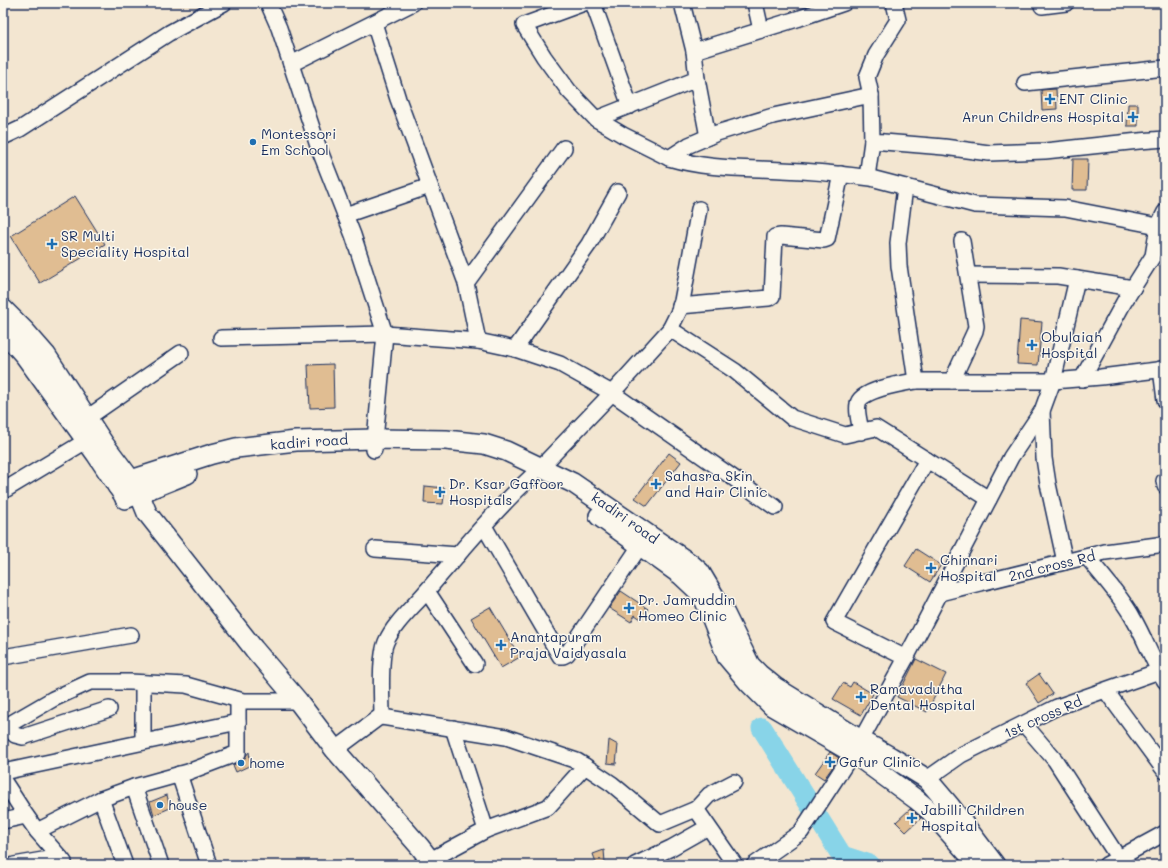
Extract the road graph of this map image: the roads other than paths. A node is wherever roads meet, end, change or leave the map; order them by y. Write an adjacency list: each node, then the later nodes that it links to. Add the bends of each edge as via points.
1 (224, 3): 22 (street, via 169,33 20,129)
2 (268, 3): 15 (street)
3 (413, 3): 12 (street)
4 (584, 3): 21 (street, via 524,25 569,91)
5 (593, 3): 20 (street)
6 (682, 3): 14 (street)
7 (754, 3): 13 (street)
8 (844, 3): 13 (street)
9 (894, 3): 19 (street, via 898,20 876,55 867,77)
10 (1066, 3): 11 (street)
11 (1042, 6)
12 (374, 23): 15 (street); 30 (street)
13 (761, 30): 14 (street)
14 (694, 51): 17 (street)
15 (291, 64): 35 (street, via 318,146)
16 (1165, 68): 18 (street)
17 (697, 79): 20 (street); 23 (street)
18 (1025, 84)
19 (871, 95): 23 (street, via 773,116); 25 (street)
20 (630, 106): 21 (street)
21 (596, 119): 27 (street)
22 (3, 136)
23 (708, 137): 27 (street)
24 (1165, 139): 25 (street, via 1045,152 989,153)
25 (872, 141): 29 (street)
26 (564, 148): 41 (street)
27 (669, 158): 28 (street, via 707,167)
28 (841, 174): 29 (street); 43 (street, via 827,239 776,237 772,296)
29 (869, 178): 31 (street)
30 (430, 186): 35 (street); 41 (street)
31 (905, 187): 36 (street, via 975,205 1065,208); 54 (street, via 898,243 899,266)
32 (618, 192): 50 (street, via 585,251)
33 (699, 209): 43 (street)
34 (1165, 212): 36 (street)
35 (345, 215): 46 (street)
36 (1158, 226): 38 (street)
37 (962, 241): 39 (street)
38 (1159, 250): 42 (street, via 1152,256)
39 (968, 275): 40 (street, via 1058,276); 55 (street, via 976,326)
40 (1077, 279): 42 (street); 56 (street)
41 (466, 283): 49 (street)
42 (1133, 288): 53 (street)
43 (680, 306): 45 (street)
44 (3, 309): 47 (main road)
45 (670, 329): 57 (street); 61 (street, via 735,372 792,418 845,435)
46 (385, 334): 48 (street); 49 (street); 63 (street)
47 (11, 337): 60 (main road, via 46,355); 62 (main road)
48 (221, 338)
49 (478, 341): 50 (street)
50 (515, 349): 57 (street, via 560,364)
51 (181, 354): 60 (street)
52 (1163, 369): 53 (street); 58 (street)
53 (1082, 378): 56 (street)
54 (916, 381): 55 (street); 61 (street, via 891,386 860,398)
55 (952, 381): 56 (street)
56 (1053, 381): 59 (street)
57 (612, 393): 65 (street); 69 (street)
58 (1165, 400)
59 (1042, 411): 68 (street, via 1011,457); 76 (street, via 1044,458)
60 (87, 418): 66 (main road)
61 (860, 432): 64 (street, via 876,428)
62 (86, 441): 66 (main road); 67 (street)
63 (374, 444): 65 (main road, kadiri road, via 446,440 484,444 506,451); 66 (main road, kadiri road, via 248,457)
64 (927, 460): 68 (street); 81 (street, via 834,622)
65 (537, 471): 70 (street); 72 (main road, kadiri road, via 552,485 573,497); 95 (main road, kadiri road, via 573,483 691,564 700,572 725,614 750,665)
66 (128, 489): 87 (main road)
67 (3, 491)
68 (988, 499): 78 (street)
69 (775, 507)
70 (484, 526): 72 (street, via 560,656 567,654); 74 (street)
71 (1165, 544): 75 (street, 2nd cross Rd)
72 (640, 546): 95 (main road, kadiri road, via 681,575 706,601 727,657 772,706)
73 (375, 549): 74 (street)
74 (458, 555): 77 (street)
75 (1087, 557): 76 (street, 2nd cross Rd); 83 (street, via 1133,618)
76 (1065, 562): 78 (street, 2nd cross Rd)
77 (427, 591): 82 (street); 89 (street, via 395,627 386,642 383,654)
78 (940, 593): 81 (street)
79 (131, 635): 80 (street)
80 (3, 658)
81 (906, 658): 95 (street)
82 (475, 664)
83 (1163, 673): 85 (street, 1st cross Rd)
84 (143, 683): 86 (street, via 186,685); 92 (street, via 90,682 53,699); 94 (street)
85 (1106, 690): 91 (street, 1st cross Rd, via 1057,707); 98 (street)
86 (238, 700): 87 (street); 90 (street)
87 (298, 701): 96 (main road)
88 (109, 709): 92 (street, via 23,737)
89 (382, 717): 93 (street); 96 (street)
90 (238, 722): 94 (street); 100 (street, via 238,753)
91 (1024, 724): 101 (street, 1st cross Rd, via 961,755); 115 (street, via 1054,760)
92 (5, 727)
93 (453, 728): 97 (street, via 506,737); 110 (street)
94 (143, 742): 99 (street)
95 (857, 746): 101 (main road, kadiri road, via 891,757); 122 (street, via 801,832); 123 (main road, via 930,811)
96 (335, 750): 114 (main road, via 420,847)
97 (585, 766): 106 (street, via 612,784 660,824); 110 (street, via 548,807)
98 (1165, 771)
99 (3, 772)
100 (179, 774): 104 (street); 119 (street)
101 (927, 779): 124 (main road, kadiri road)
102 (3, 780): 107 (street)
103 (734, 782): 106 (street, via 709,795)
104 (134, 787): 105 (street); 118 (street)
105 (101, 799): 111 (street); 117 (street)
106 (696, 809): 109 (street)
107 (26, 816): 108 (street); 111 (street)
108 (3, 821)
109 (708, 827): 120 (street); 121 (street)
110 (486, 830): 114 (street)
111 (38, 831): 113 (street)
112 (1165, 833): 115 (street)
113 (63, 861): 116 (street)
114 (428, 863)
115 (1116, 863)
116 (14, 865)
117 (125, 865)
118 (161, 865)
119 (209, 865)
120 (635, 865)
121 (735, 865)
122 (754, 865)
123 (978, 865)
124 (995, 865)

